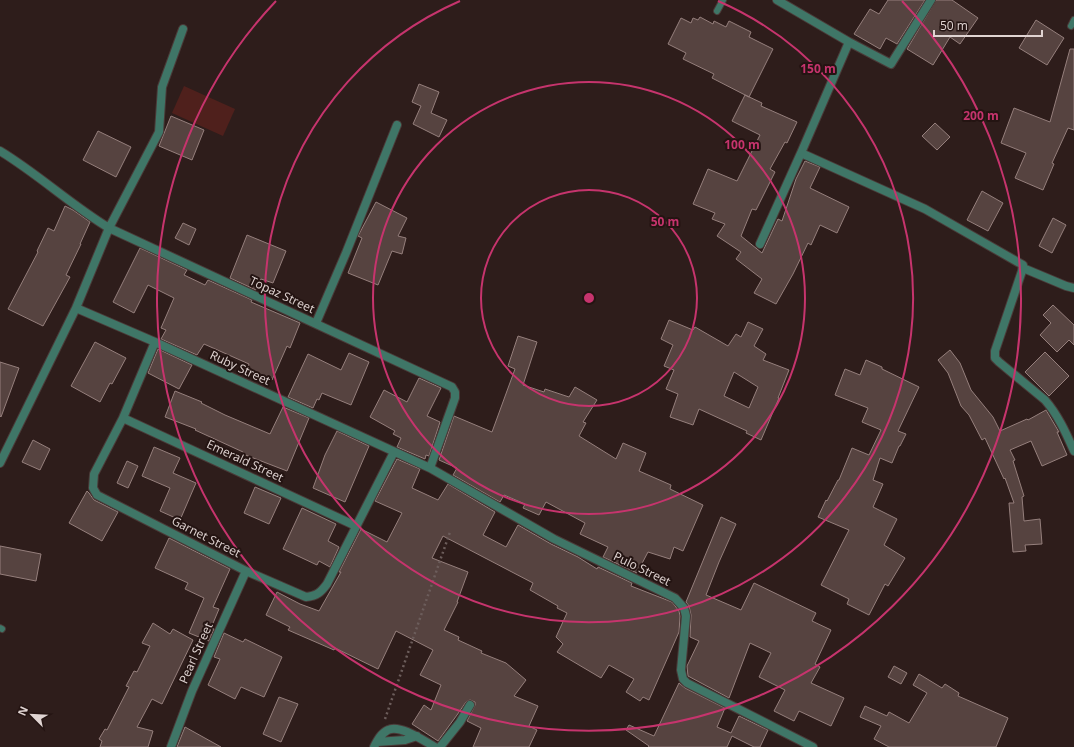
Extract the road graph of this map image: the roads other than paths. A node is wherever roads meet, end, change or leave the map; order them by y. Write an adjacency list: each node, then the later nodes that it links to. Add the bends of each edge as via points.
1 (724, 0): 4 (lane)
2 (777, 0): 8 (street)
3 (930, 0): 8 (street, via 891,64)
4 (717, 11)
5 (1074, 20): 6 (lane)
6 (1071, 26)
7 (182, 29): 12 (street, via 162,87 159,132)
8 (849, 42): 11 (street)
9 (397, 124): 17 (street)
10 (0, 151): 12 (street, Topaz Street)
11 (801, 153): 13 (street); 14 (street, via 925,209 1020,263)
12 (109, 228): 16 (street); 17 (street, Topaz Street)
13 (760, 244)
14 (1023, 268): 15 (street); 20 (street, via 995,358 1045,400 1057,414)
15 (1074, 288)
16 (76, 308): 18 (street, Ruby Street); 22 (street)
17 (316, 324): 23 (street, Topaz Street, via 452,387 455,398)
18 (155, 342): 19 (street); 21 (street, Ruby Street)
19 (123, 418): 24 (street, Emerald Street); 25 (street, Garnet Street, via 94,474 93,488 97,495)
20 (1074, 451)
21 (394, 452): 23 (street, Pulo Street); 24 (street)
22 (0, 463)
23 (430, 468): 32 (street, Pulo Street, via 554,539 675,598 684,608 686,616 681,670 683,679)
24 (356, 526): 25 (street, Garnet Street, via 323,589 314,596 306,597)
25 (246, 571): 29 (street, Pearl Street, via 192,691)
26 (470, 705): 31 (street)
27 (417, 736): 28 (street, via 405,740); 28 (street, via 392,728); 30 (street)
28 (377, 742)
29 (171, 747)
30 (435, 747)
31 (440, 747)
32 (813, 747)

